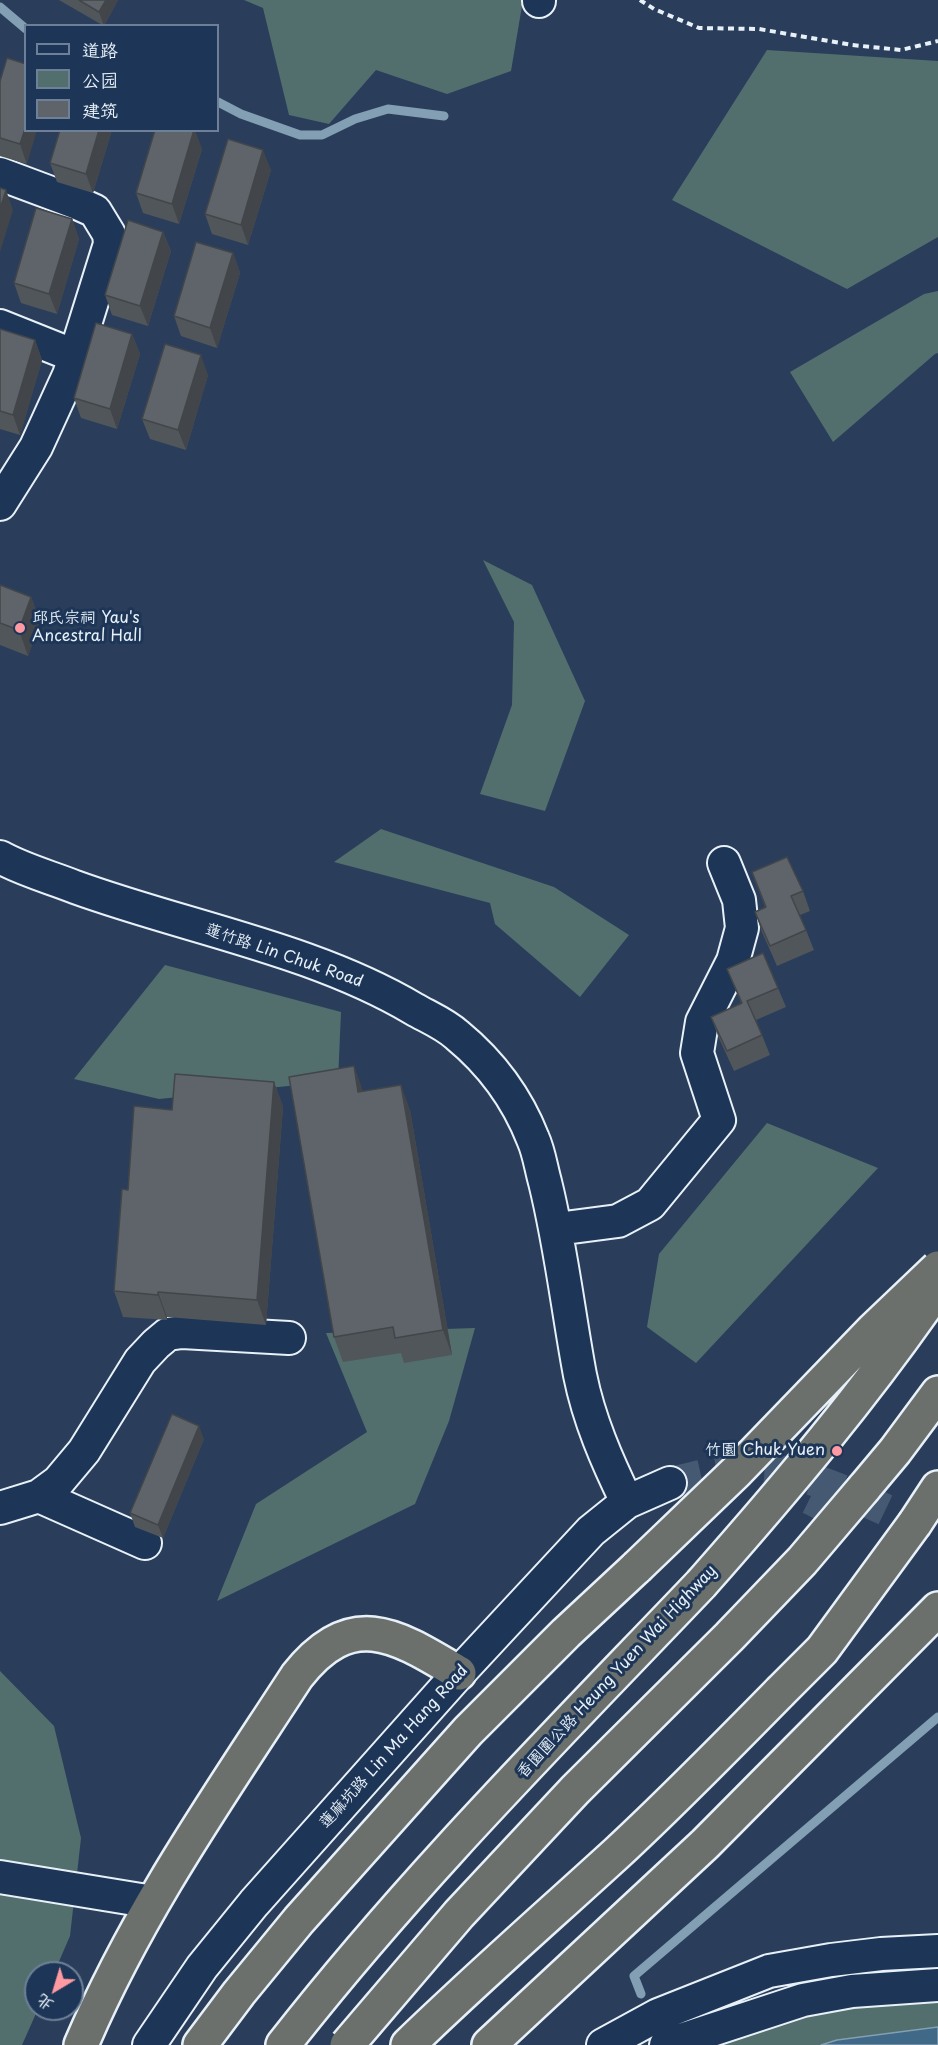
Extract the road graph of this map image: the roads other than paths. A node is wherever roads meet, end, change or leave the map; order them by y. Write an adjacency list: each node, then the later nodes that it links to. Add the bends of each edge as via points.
1 (0, 174): 3 (street, via 94,211 110,234)
2 (0, 326): 3 (street)
3 (75, 356): 4 (street, via 36,447)
4 (0, 504)
5 (724, 862): 7 (street, via 739,900 742,928 733,961 702,1022 697,1053 719,1120 650,1204 618,1221)
6 (2, 863): 7 (street, 蓮竹路 Lin Chuk Road, via 342,974 396,998 455,1033 493,1069 514,1099 534,1140)
7 (557, 1229): 15 (street, 蓮竹路 Lin Chuk Road, via 581,1377 593,1423)
8 (938, 1268): 26 (highway, bridge, via 736,1472 566,1632 460,1740 299,1920)
9 (938, 1287): 27 (highway, 香園圍公路 Heung Yuen Wai Highway, bridge, via 870,1382 768,1509 446,1853)
10 (288, 1338): 14 (street, via 168,1334 140,1361 84,1451 58,1482)
11 (938, 1393): 28 (highway, bridge, via 895,1451 802,1561 474,1897)
12 (670, 1483): 15 (street, 蓮麻坑路 Lin Ma Hang Road)
13 (938, 1488): 29 (highway, bridge, via 822,1650 618,1852)
14 (39, 1496): 16 (street); 17 (street)
15 (627, 1502): 19 (street, 蓮麻坑路 Lin Ma Hang Road, via 591,1531)
16 (0, 1508)
17 (145, 1543)
18 (938, 1609): 30 (highway, via 705,1844)
19 (459, 1673): 21 (highway, via 392,1636 346,1638 318,1653 297,1676); 25 (street, 蓮麻坑路 Lin Ma Hang Road, via 254,1903 202,1967)
20 (0, 1877): 21 (street)
21 (153, 1902): 24 (highway)
22 (938, 1951): 31 (street, via 881,1954 769,1971 658,2015)
23 (938, 1985): 32 (street, via 852,1991 803,2000)
24 (81, 2045)
25 (149, 2045)
26 (200, 2045)
27 (283, 2045)
28 (347, 2045)
29 (408, 2045)
30 (489, 2045)
31 (603, 2045)
32 (666, 2045)

